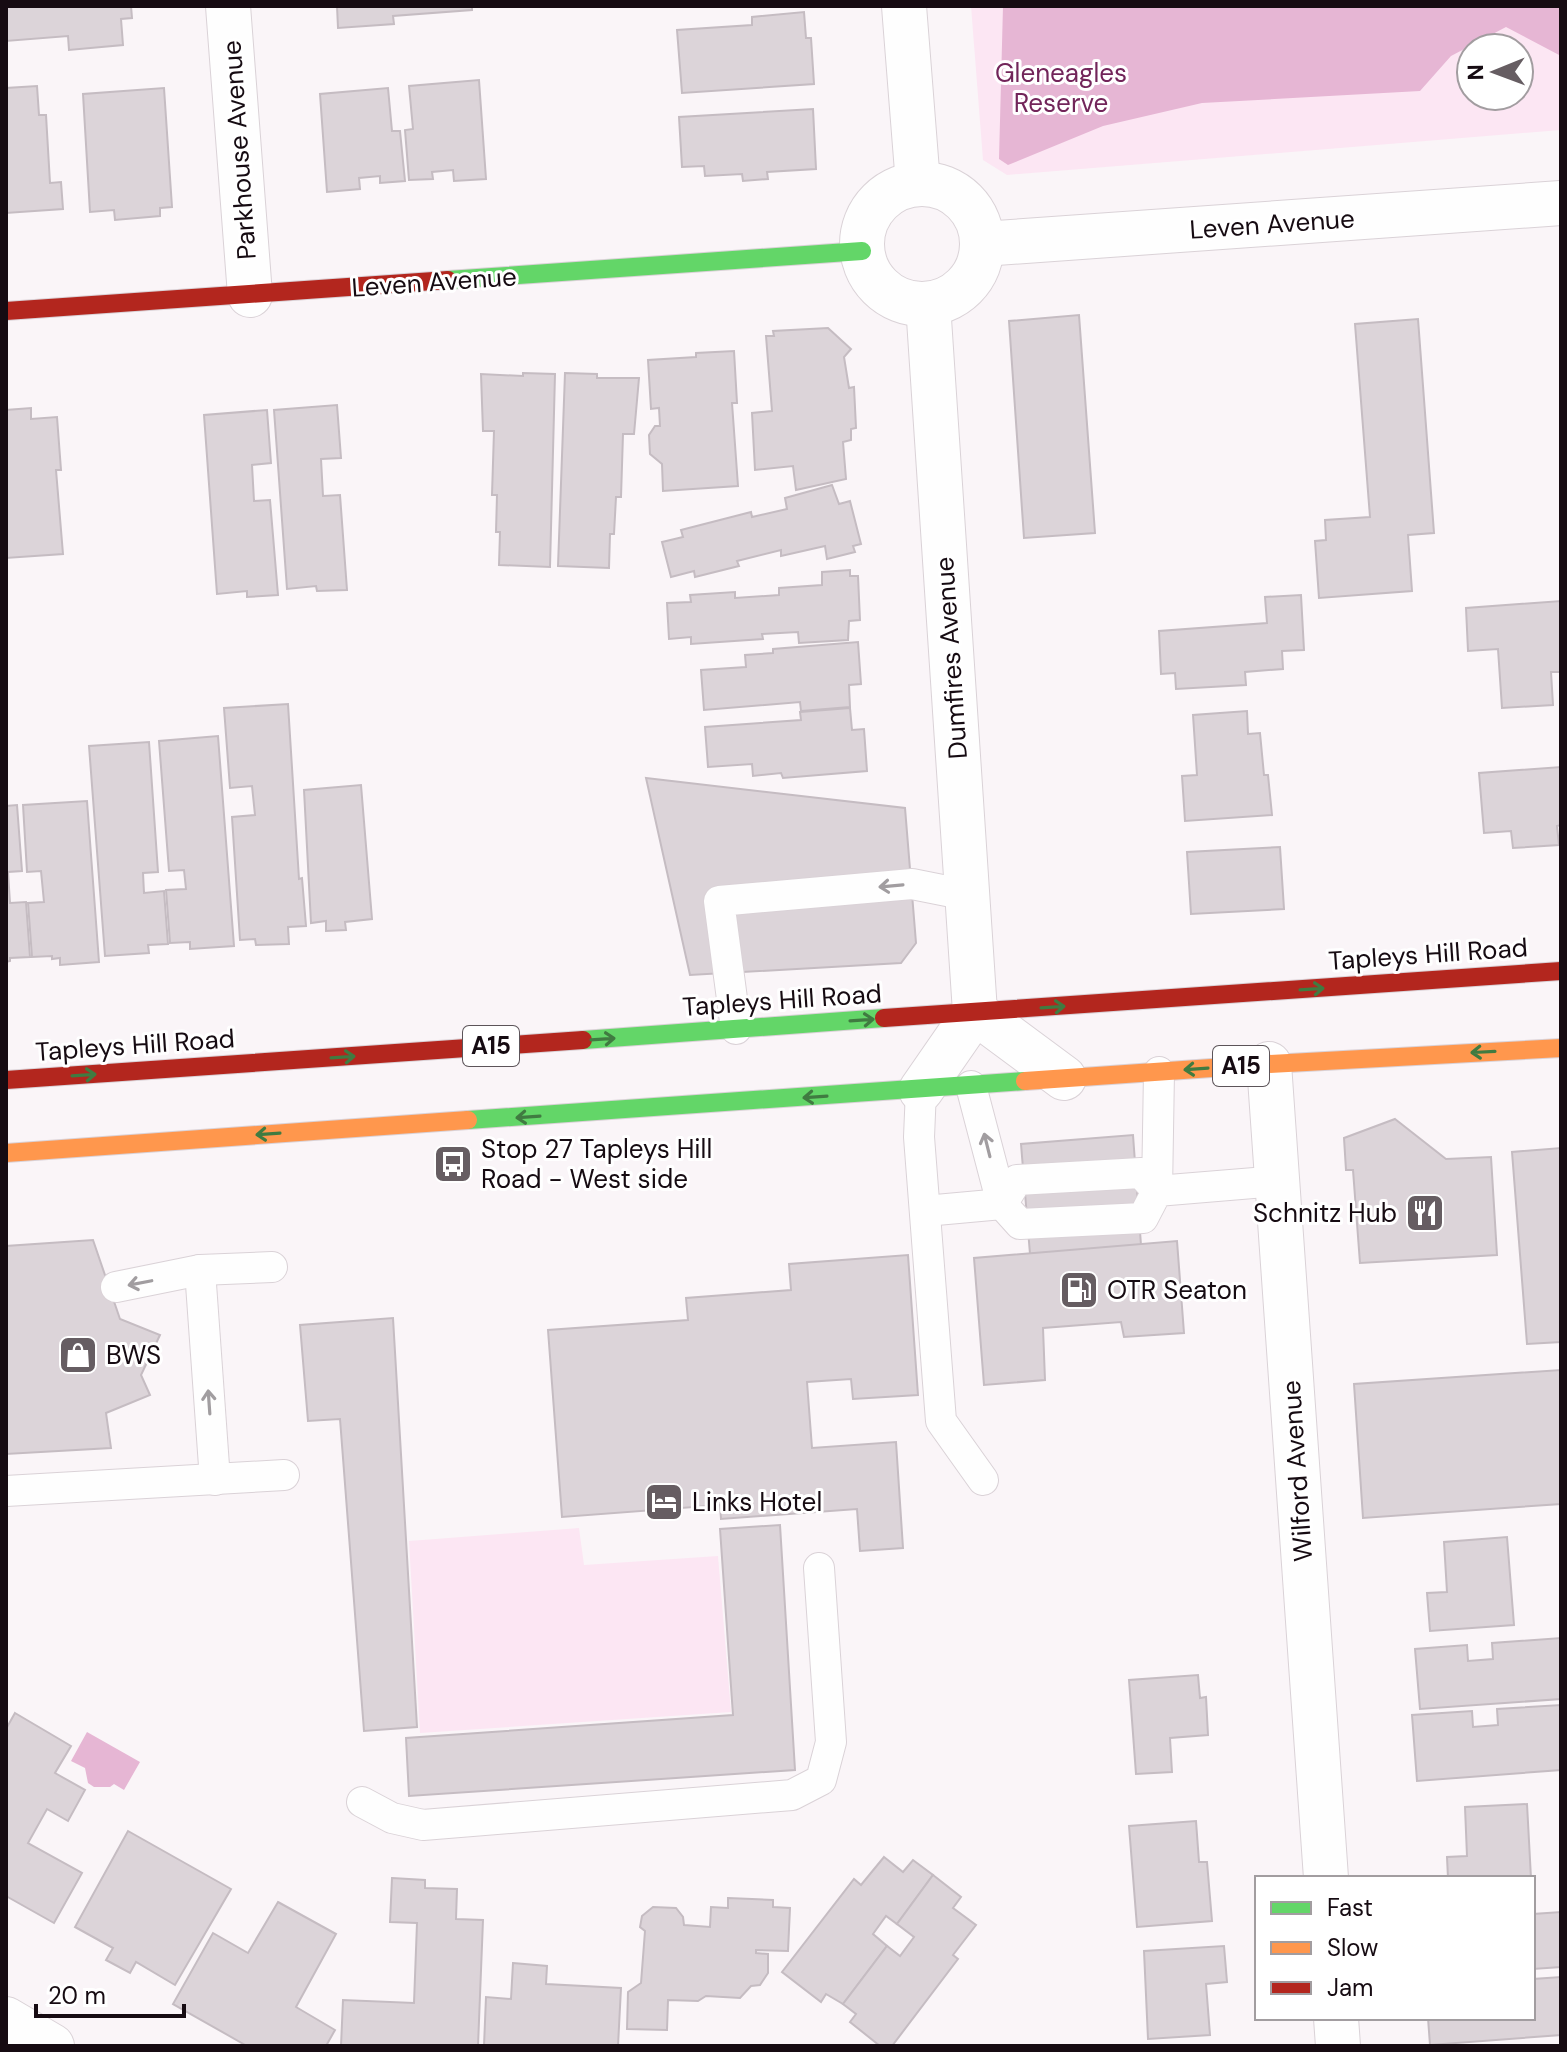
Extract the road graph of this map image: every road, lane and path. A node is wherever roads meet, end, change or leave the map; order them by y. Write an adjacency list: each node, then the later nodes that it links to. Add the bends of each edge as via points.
1 (228, 6): 7 (street, Parkhouse Avenue)
2 (904, 6): 3 (street)
3 (918, 184): 5 (street, via 938,185 963,200 979,224); 6 (street, via 899,188 870,213)
4 (1561, 203): 5 (street, Leven Avenue)
5 (982, 244): 8 (street, via 972,278 945,300)
6 (862, 251): 7 (main road, Leven Avenue); 8 (street, via 877,284 891,296)
7 (250, 295): 9 (main road, Leven Avenue)
8 (928, 304): 10 (street, Dumfires Avenue)
9 (6, 311)
10 (967, 895): 12 (street, Dumfires Avenue); 13 (lane, one-way to 13, via 912,884 719,901)
11 (1561, 971): 12 (main road, Tapleys Hill Road / A15, one-way to 11)
12 (975, 1012): 13 (main road, Tapleys Hill Road / A15, one-way to 12); 17 (street); 20 (street)
13 (736, 1029): 18 (main road, Tapleys Hill Road / A15, one-way to 13)
14 (1561, 1048): 15 (main road, A15, one-way to 15)
15 (1269, 1064): 16 (main road, A15, one-way to 16); 22 (street, Wilford Avenue)
16 (1159, 1072): 17 (main road, A15); 23 (lane)
17 (1064, 1078): 19 (main road, A15)
18 (6, 1080)
19 (971, 1086): 20 (main road, A15); 24 (lane, one-way to 19)
20 (921, 1090): 21 (main road, A15, one-way to 21); 25 (lane)
21 (6, 1153)
22 (1278, 1181): 23 (lane); 35 (street, Wilford Avenue)
23 (1157, 1191): 24 (lane, via 1141,1173 1017,1180); 24 (lane, via 1143,1218 1020,1224)
24 (1002, 1204): 25 (lane)
25 (925, 1211): 31 (lane, via 941,1421)
26 (272, 1267): 27 (lane)
27 (200, 1270): 28 (lane, one-way to 28); 30 (lane, one-way to 27)
28 (116, 1287)
29 (284, 1475): 30 (lane)
30 (215, 1480): 32 (lane)
31 (983, 1480)
32 (6, 1491)
33 (819, 1568): 34 (lane, via 831,1742 821,1780 792,1795 423,1825 392,1818)
34 (362, 1802)
35 (1326, 1876)
36 (1336, 2020): 37 (street)
37 (1338, 2046)

